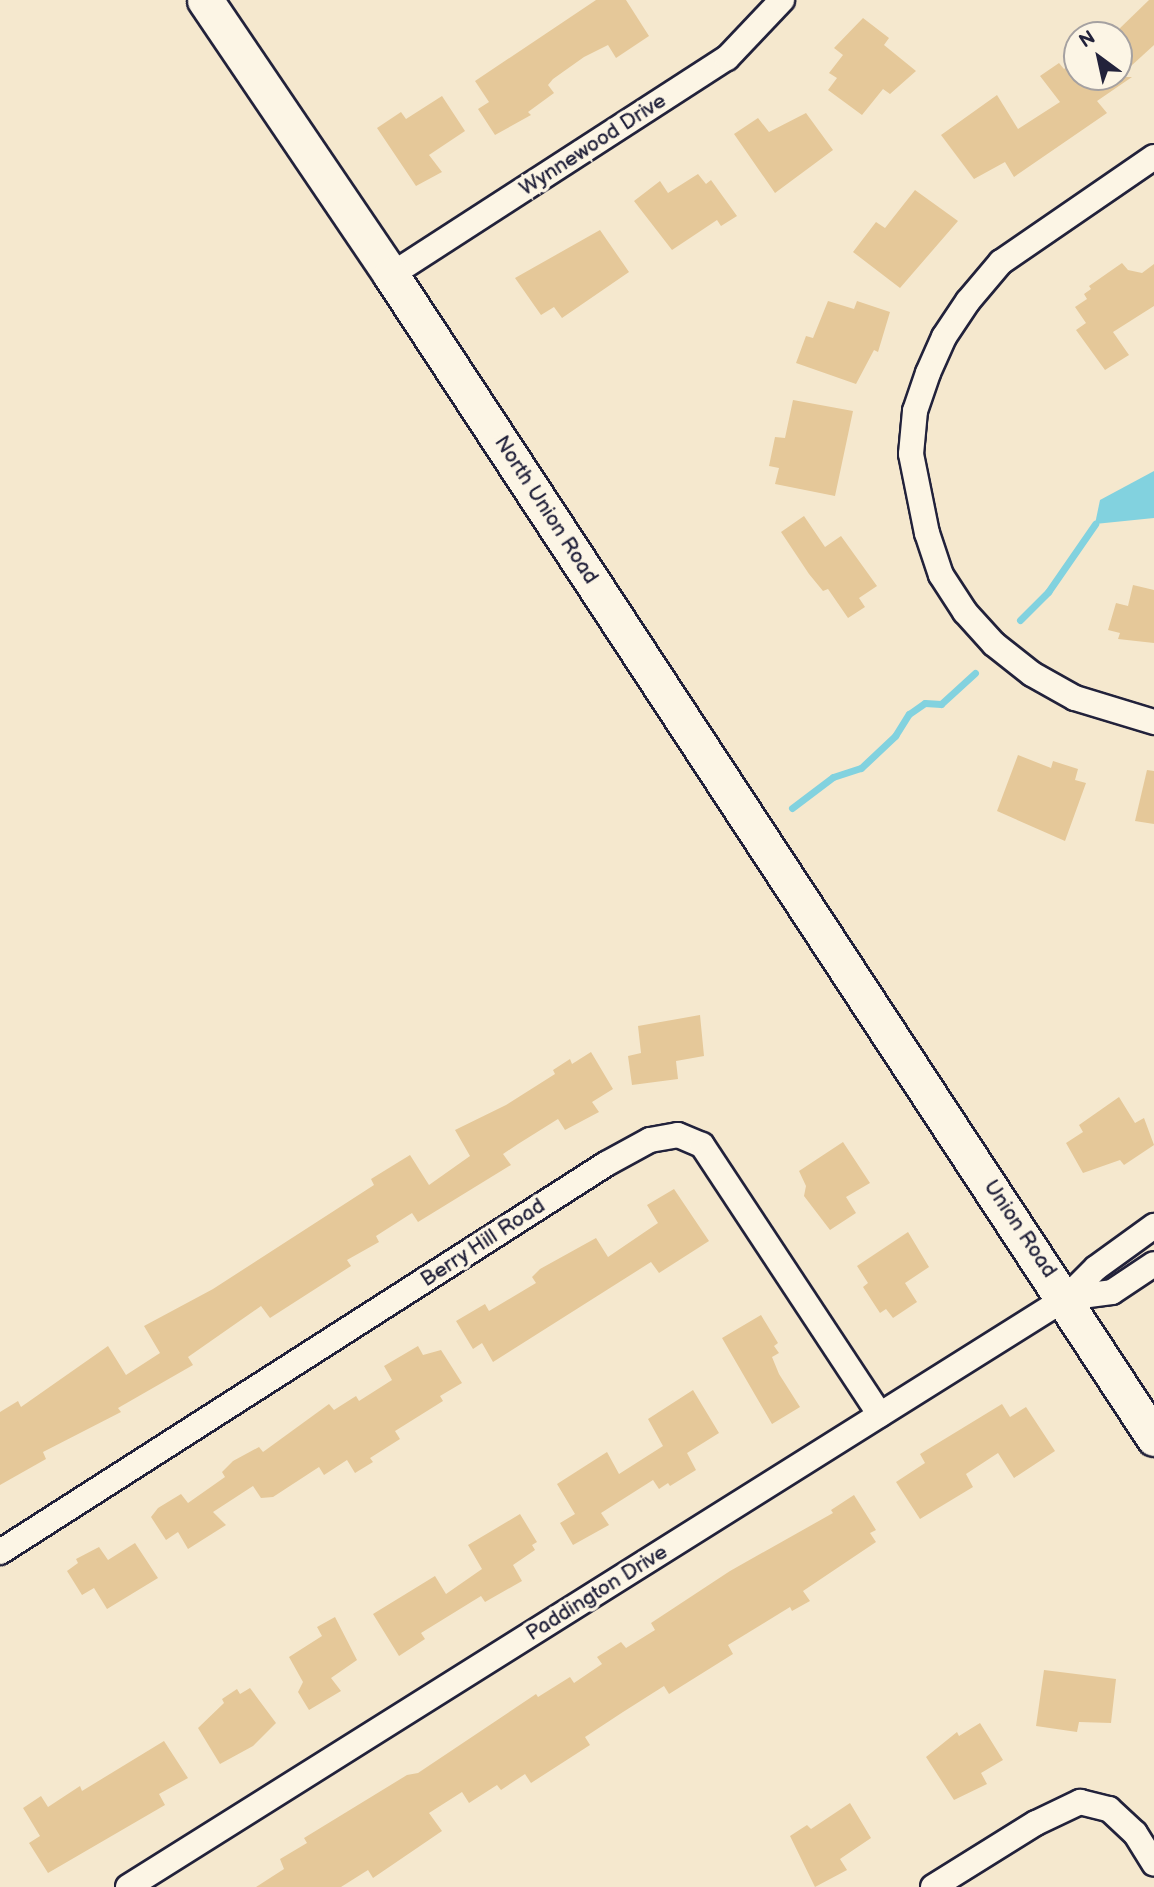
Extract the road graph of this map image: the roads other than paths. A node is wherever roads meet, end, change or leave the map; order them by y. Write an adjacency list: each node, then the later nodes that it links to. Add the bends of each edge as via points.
1 (205, 0): 4 (main road, North Union Road)
2 (782, 0): 4 (street, Wynnewood Drive, via 727,58)
3 (1154, 157): 5 (street, via 1001,262 968,301 928,373 915,411 911,454 941,575 965,612 994,644 1032,674 1075,698)
4 (391, 275): 6 (main road, North Union Road)
5 (1154, 722)
6 (883, 1023): 9 (main road, Union Road)
7 (1154, 1226): 9 (street, via 1096,1268)
8 (1154, 1264): 9 (street, via 1112,1292)
9 (1066, 1298): 10 (street, Paddington Drive); 11 (main road, Union Road)
10 (880, 1415): 12 (street, Berry Hill Road, via 702,1145 678,1135 650,1140 606,1164); 14 (street, Paddington Drive)
11 (1154, 1438)
12 (0, 1552)
13 (1154, 1863): 15 (street, via 1135,1833 1110,1809 1080,1802 1036,1823)
14 (128, 1887)
15 (933, 1887)

